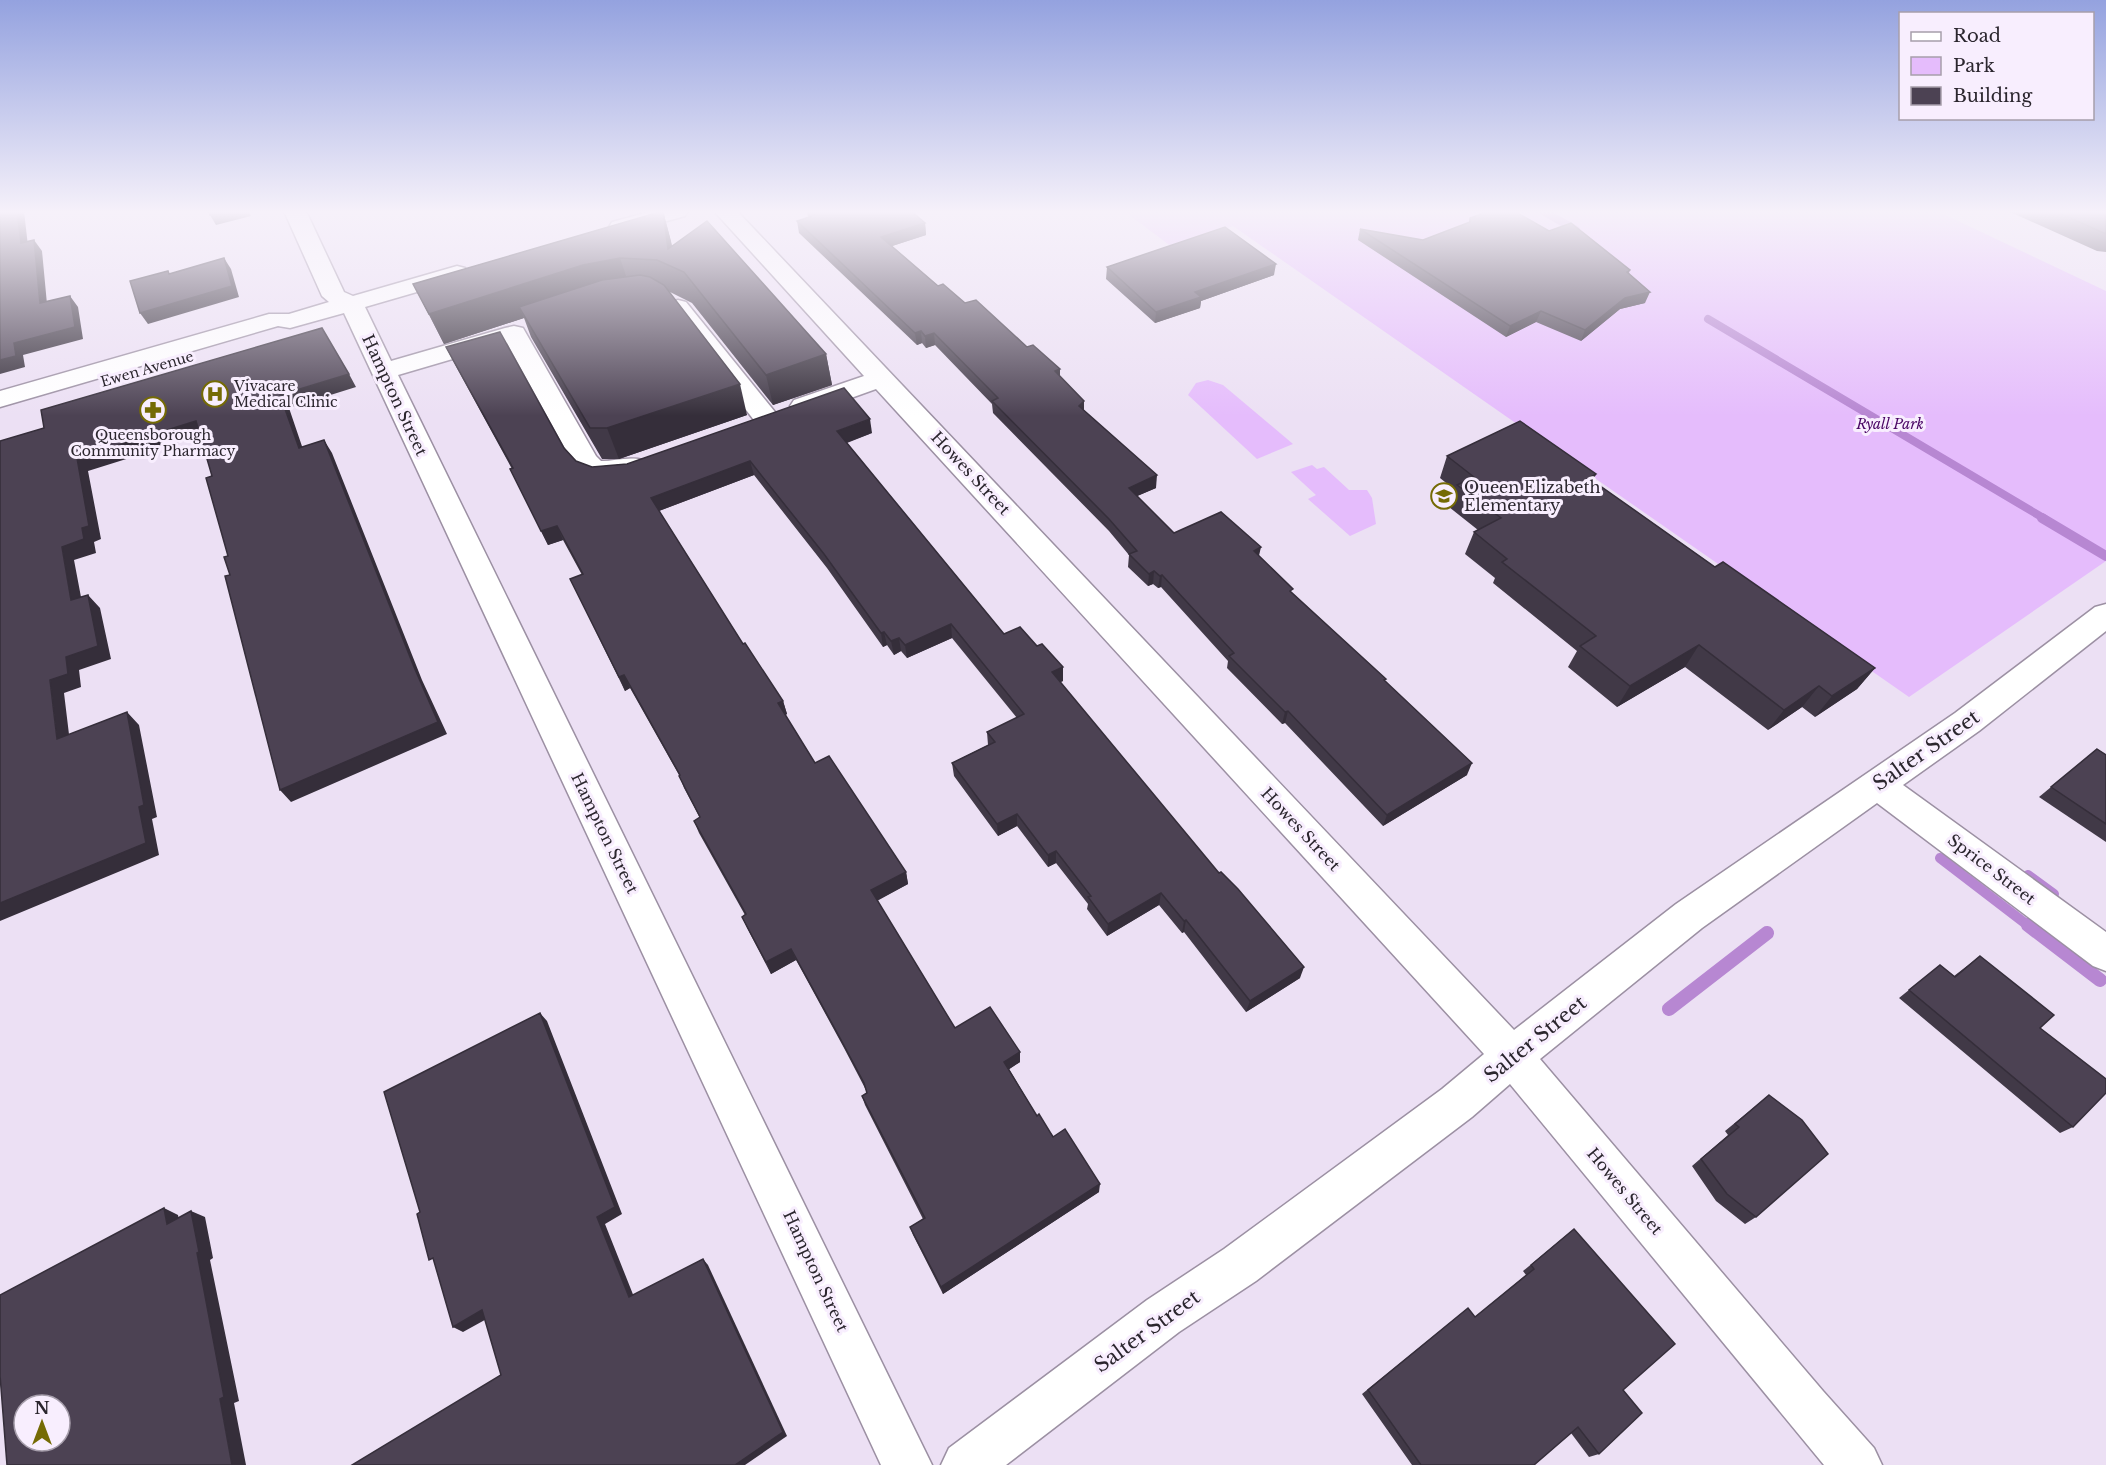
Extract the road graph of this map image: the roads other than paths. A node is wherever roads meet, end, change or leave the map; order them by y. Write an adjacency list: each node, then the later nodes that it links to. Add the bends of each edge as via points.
1 (326, 279): 5 (street, Hampton Street, via 334,296)
2 (435, 279): 5 (street, Ewen Avenue)
3 (790, 279): 8 (street, Howes Street)
4 (657, 298): 8 (street, via 682,309 755,422)
5 (351, 303): 6 (street, Ewen Avenue); 7 (street, Hampton Street)
6 (290, 321): 9 (street, Ewen Avenue, via 277,320); 10 (street, Ewen Avenue, via 283,330)
7 (382, 372): 11 (street, via 525,330 585,461 594,470 621,470); 16 (street, Hampton Street)
8 (883, 378): 15 (street, Howes Street)
9 (0, 399)
10 (0, 412)
11 (655, 458)
12 (2106, 615): 13 (street, Salter Street)
13 (1878, 785): 14 (street, Sprice Street); 15 (street, Salter Street, via 1689,916)
14 (2106, 954)
15 (1512, 1056): 17 (street, Salter Street, via 1457,1103); 18 (street, Howes Street)
16 (907, 1465)
17 (966, 1465)
18 (1857, 1465)

